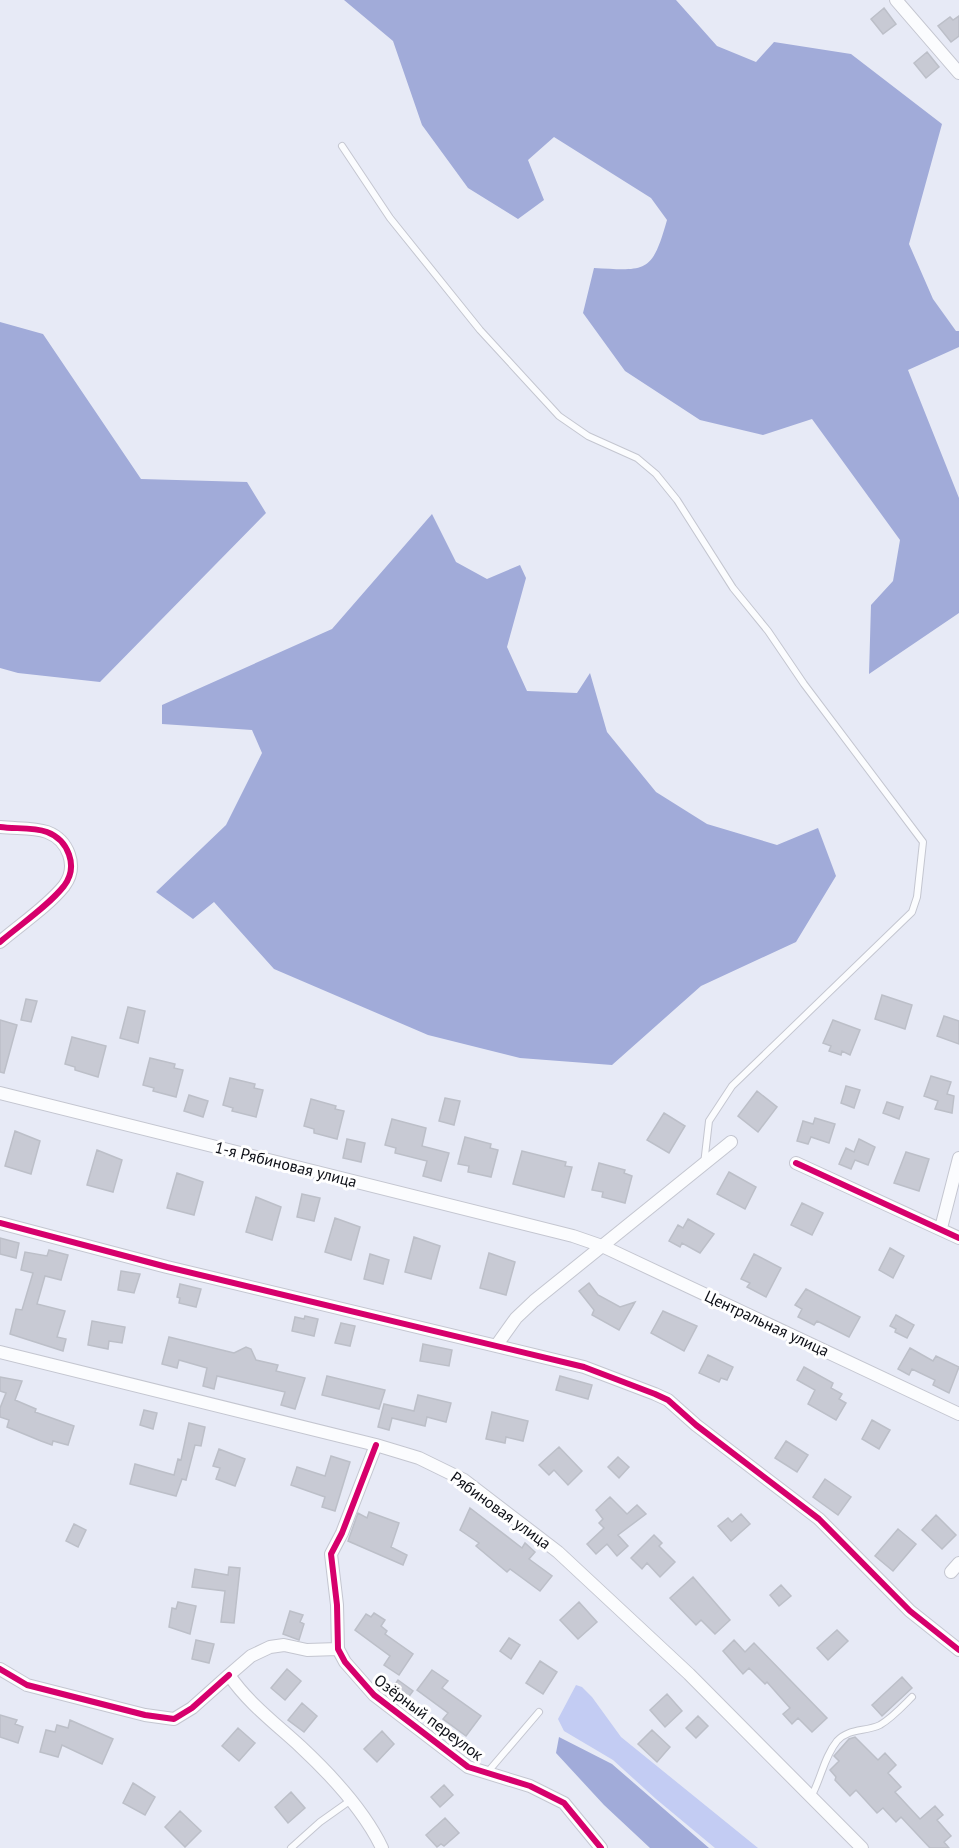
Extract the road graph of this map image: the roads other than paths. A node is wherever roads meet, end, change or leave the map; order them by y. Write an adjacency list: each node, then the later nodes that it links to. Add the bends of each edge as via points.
1 (896, 0): 2 (street)
2 (959, 73)
3 (342, 146): 9 (lane, via 390,218 480,330 559,416 588,436 637,458 656,474 733,588 923,842 912,912 732,1086 709,1121)
4 (0, 827): 5 (street, via 54,835 67,846 71,862 65,884)
5 (0, 942)
6 (0, 1093): 13 (street, 1-я Рябиновая улица)
7 (731, 1142): 9 (street)
8 (959, 1158): 12 (street)
9 (704, 1164): 15 (street)
10 (796, 1164): 12 (street)
11 (0, 1223): 16 (street)
12 (941, 1228): 14 (street)
13 (573, 1236): 15 (street, Центральная улица)
14 (959, 1238)
15 (602, 1246): 16 (street, via 516,1318); 18 (street, Центральная улица)
16 (496, 1346): 21 (street, via 592,1369 668,1400 819,1519 910,1611)
17 (0, 1352): 19 (street, Рябиновая улица)
18 (959, 1414)
19 (376, 1445): 20 (street, via 331,1554); 27 (street, Рябиновая улица, via 419,1458 464,1480 558,1552)
20 (338, 1649): 23 (street, via 270,1647 251,1656); 26 (street, Озёрный переулок, via 348,1668 374,1695 468,1767)
21 (959, 1650)
22 (0, 1669): 23 (street, via 27,1685 174,1719)
23 (229, 1675): 28 (street, via 246,1697)
24 (912, 1697): 27 (lane, via 882,1724 842,1737 827,1758)
25 (539, 1712): 26 (lane)
26 (485, 1774): 31 (street, Озёрный переулок, via 557,1798 571,1809)
27 (811, 1797): 32 (street, Рябиновая улица)
28 (351, 1800): 29 (lane); 30 (street)
29 (291, 1848)
30 (382, 1848)
31 (601, 1848)
32 (862, 1848)

